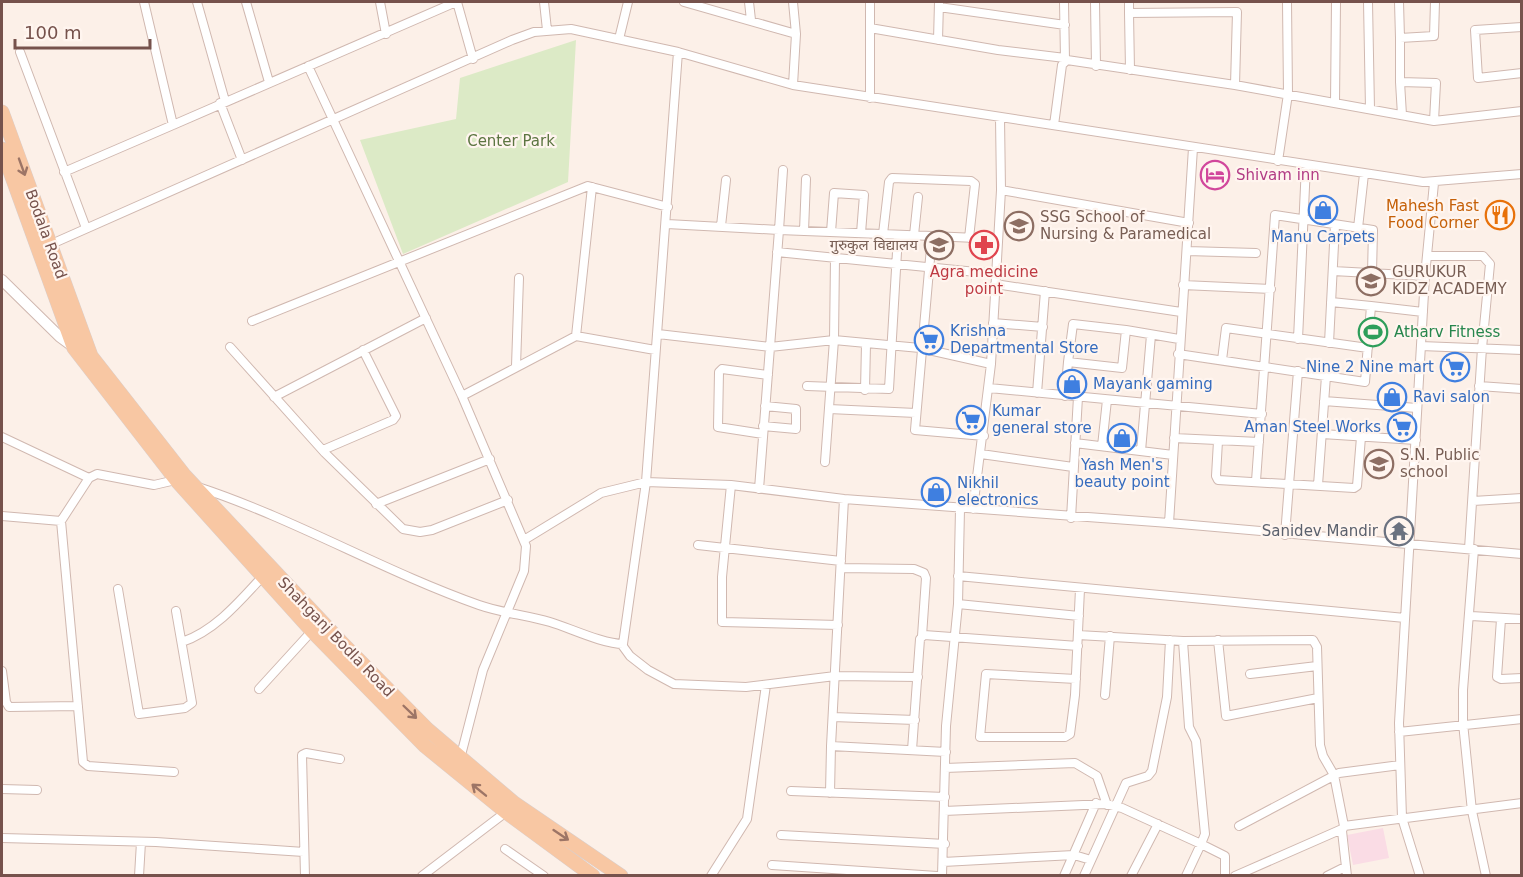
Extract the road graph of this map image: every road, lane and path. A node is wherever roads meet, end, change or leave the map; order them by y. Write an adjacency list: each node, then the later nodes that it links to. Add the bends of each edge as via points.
1 (144, 2): 61 (street)
2 (197, 2): 52 (street)
3 (246, 2): 46 (street)
4 (380, 2): 33 (street)
5 (456, 2): 33 (street); 40 (street)
6 (544, 2): 32 (street)
7 (628, 2): 36 (street)
8 (684, 2): 24 (street)
9 (718, 2): 24 (street)
10 (749, 2): 28 (street)
11 (793, 2): 34 (street)
12 (870, 2): 31 (street)
13 (970, 2): 25 (street)
14 (1064, 2): 29 (street)
15 (1095, 2): 43 (street)
16 (1129, 2): 27 (street)
17 (1238, 2): 26 (street)
18 (1287, 2): 50 (street)
19 (1336, 2): 53 (street)
20 (1368, 2): 54 (street)
21 (1398, 2): 35 (street)
22 (1435, 2): 35 (street, via 1434,36)
23 (939, 4): 25 (street); 37 (street)
24 (719, 12): 28 (street)
25 (970, 12): 29 (street)
26 (1238, 12): 27 (street); 49 (street)
27 (1129, 14): 44 (street)
28 (751, 20): 34 (street)
29 (1065, 25): 41 (street)
30 (1521, 27): 45 (street, via 1474,30 1478,78)
31 (870, 28): 37 (street); 51 (street)
32 (547, 30): 36 (street, via 571,29); 40 (street, via 512,40)
33 (386, 34): 42 (street)
34 (796, 34): 48 (street)
35 (1400, 38): 47 (street)
36 (620, 39): 39 (street)
37 (938, 40): 41 (street)
38 (20, 52): 69 (street)
39 (678, 52): 48 (street); 78 (street)
40 (473, 59): 59 (street)
41 (1065, 59): 43 (street); 62 (street)
42 (308, 66): 46 (street); 59 (street)
43 (1096, 66): 44 (street)
44 (1130, 70): 49 (street)
45 (1521, 73)
46 (269, 82): 52 (street)
47 (1400, 82): 57 (street); 60 (street, via 1436,83)
48 (793, 85): 51 (street)
49 (1235, 85): 50 (street)
50 (1288, 94): 53 (street); 66 (street)
51 (870, 98): 58 (street)
52 (222, 102): 61 (street); 65 (street)
53 (1335, 103): 54 (street)
54 (1370, 109): 57 (street)
55 (1521, 111): 60 (street)
56 (2, 112): 96 (main road, Bodala Road, one-way to 96)
57 (1402, 115): 60 (street)
58 (1000, 118): 62 (street); 76 (street)
59 (332, 120): 65 (street); 102 (street)
60 (1434, 121)
61 (173, 125): 69 (street)
62 (1054, 125): 63 (street)
63 (1193, 148): 66 (street); 80 (street)
64 (2, 149): 96 (main road, Bodala Road)
65 (242, 160): 84 (street)
66 (1278, 161): 67 (street)
67 (1306, 165): 70 (street); 79 (street)
68 (783, 170): 86 (street)
69 (64, 172): 84 (street)
70 (1364, 174): 74 (street); 85 (street)
71 (1521, 174): 74 (street)
72 (806, 179): 87 (street)
73 (726, 180): 83 (street)
74 (1434, 183): 100 (street)
75 (592, 187): 78 (street); 102 (street); 127 (street)
76 (1001, 190): 80 (street); 95 (street)
77 (918, 197): 92 (street)
78 (668, 207): 81 (street)
79 (1304, 220): 82 (street); 113 (street, via 1275,215); 129 (street)
80 (1189, 223): 97 (street)
81 (667, 224): 83 (street); 124 (street)
82 (1335, 225): 85 (street); 105 (street)
83 (721, 226): 86 (street)
84 (86, 228): 96 (street)
85 (1358, 228): 106 (street, via 1372,230)
86 (779, 230): 87 (street); 98 (street)
87 (804, 231): 88 (street)
88 (831, 232): 89 (street); 89 (street, via 834,193 864,195)
89 (861, 233): 90 (street)
90 (883, 234): 91 (street); 94 (street, via 892,178 971,181 975,184)
91 (898, 235): 92 (street); 103 (street)
92 (914, 235): 93 (street)
93 (932, 236): 94 (street); 104 (street)
94 (969, 238): 95 (street)
95 (998, 239): 107 (street)
96 (44, 247): 137 (main road, Bodala Road); 145 (main road, Bodala Road)
97 (1186, 251): 99 (street); 112 (street)
98 (777, 252): 101 (street); 136 (street)
99 (1256, 253)
100 (1427, 256): 108 (street); 140 (street, via 1483,256 1490,260)
101 (835, 258): 103 (street); 130 (street)
102 (400, 260): 119 (street); 120 (street)
103 (896, 265): 104 (street); 134 (street)
104 (928, 268): 107 (street); 138 (street)
105 (1333, 271): 106 (street); 115 (street)
106 (1372, 273): 108 (street)
107 (996, 274): 111 (street)
108 (1425, 276): 118 (street)
109 (519, 278): 149 (street)
110 (2, 280): 137 (street)
111 (995, 284): 114 (street); 121 (street)
112 (1183, 285): 113 (street); 117 (street)
113 (1271, 289): 125 (street)
114 (1045, 291): 117 (street); 122 (street)
115 (1331, 302): 116 (street); 131 (street)
116 (1371, 306): 118 (street); 139 (street)
117 (1181, 312): 128 (street)
118 (1423, 312): 135 (street)
119 (426, 318): 143 (street); 161 (street)
120 (252, 321)
121 (993, 323): 122 (street); 148 (street)
122 (1043, 327): 160 (street)
123 (1126, 330): 126 (street); 147 (street, via 1073,324); 147 (street, via 1122,368)
124 (658, 334): 136 (street); 141 (street)
125 (1268, 334): 129 (street); 146 (street, via 1226,328); 150 (street)
126 (1151, 335): 128 (street); 167 (street)
127 (576, 336): 141 (street); 149 (street)
128 (1179, 339): 144 (street)
129 (1298, 339): 131 (street)
130 (834, 340): 132 (street); 136 (street); 156 (street)
131 (1329, 343): 139 (street)
132 (866, 344): 134 (street); 159 (street)
133 (230, 346): 163 (street)
134 (892, 346): 138 (street); 159 (street, via 889,389)
135 (1421, 346): 140 (street); 170 (street)
136 (770, 347): 152 (street)
137 (74, 348): 145 (street); 193 (main road, Shahganj Bodla Road)
138 (920, 348): 148 (street); 172 (street)
139 (1368, 348): 153 (street, via 1365,382)
140 (1482, 348): 142 (street); 155 (street)
141 (656, 350): 194 (street)
142 (1521, 350)
143 (363, 351): 163 (street); 185 (street, via 396,416)
144 (1178, 354): 146 (street); 169 (street)
145 (91, 356): 193 (main road, Shahganj Bodla Road)
146 (1222, 360): 150 (street)
147 (1068, 362): 162 (street)
148 (991, 364): 157 (street)
149 (516, 366): 161 (street)
150 (1266, 367): 151 (street); 173 (street)
151 (1298, 372): 153 (street); 196 (street)
152 (768, 375): 168 (street); 174 (street, via 722,369 719,372 718,427)
153 (1326, 376): 166 (street)
154 (807, 386): 156 (street)
155 (1479, 386): 158 (street); 203 (street)
156 (831, 388): 159 (street); 171 (street)
157 (989, 388): 160 (street); 176 (street)
158 (1521, 389)
159 (866, 390)
160 (1037, 393): 162 (street)
161 (462, 396): 189 (street)
162 (1065, 396): 164 (street)
163 (274, 397): 185 (street)
164 (1078, 397): 165 (street); 183 (street)
165 (1107, 400): 167 (street); 184 (street)
166 (1324, 401): 170 (street); 175 (street)
167 (1145, 404): 169 (street); 186 (street)
168 (765, 406): 174 (street); 174 (street, via 796,409 796,429)
169 (1175, 407): 173 (street); 179 (street)
170 (1418, 408): 180 (street)
171 (829, 409): 172 (street); 190 (street)
172 (916, 413): 176 (street, via 915,430 919,432)
173 (1262, 414): 182 (street)
174 (763, 430): 199 (street)
175 (1322, 434): 177 (street); 198 (street)
176 (984, 436): 187 (street)
177 (1361, 436): 180 (street); 198 (street, via 1356,487)
178 (2, 437): 192 (street)
179 (1174, 438): 181 (street); 188 (street)
180 (1416, 440): 213 (street)
181 (1218, 441): 182 (street); 195 (street, via 1216,479)
182 (1259, 442): 195 (street)
183 (1075, 443): 184 (street); 191 (street)
184 (1102, 446): 186 (street)
185 (323, 450): 204 (street)
186 (1140, 451): 188 (street)
187 (981, 454): 191 (street); 206 (street)
188 (1173, 455): 210 (street)
189 (490, 459): 202 (street); 204 (street)
190 (825, 462)
191 (1073, 466): 208 (street)
192 (89, 478): 193 (street, via 101,474 154,485); 209 (street)
193 (186, 481): 219 (main road, Shahganj Bodla Road); 225 (street); 264 (main road, Shahganj Bodla Road, one-way to 264, via 348,650)
194 (646, 482): 197 (street); 212 (street, via 601,493); 241 (street)
195 (1256, 482): 196 (street)
196 (1290, 483): 198 (street); 211 (street)
197 (731, 485): 199 (street); 215 (street)
198 (1318, 485)
199 (759, 489): 201 (street)
200 (1521, 498): 203 (street)
201 (844, 499): 205 (street); 218 (street)
202 (508, 500): 204 (street, via 420,532 403,529); 212 (street)
203 (1473, 501): 216 (street)
204 (376, 504)
205 (960, 509): 206 (street); 220 (street)
206 (973, 509): 208 (street)
207 (2, 516): 209 (street)
208 (1071, 518): 210 (street)
209 (61, 521): 254 (street)
210 (1169, 523): 211 (street)
211 (1285, 535): 213 (street)
212 (524, 540): 225 (street, via 524,571)
213 (1409, 543): 216 (street); 228 (street)
214 (698, 545): 215 (street)
215 (725, 547): 218 (street); 231 (street, via 722,622)
216 (1472, 549): 217 (street); 227 (street)
217 (1521, 554)
218 (841, 564): 231 (street); 234 (street, via 924,573)
219 (263, 576): 232 (main road, Shahganj Bodla Road); 240 (street, via 200,635)
220 (958, 576): 222 (street); 223 (street)
221 (118, 589): 240 (street, via 139,714 190,706)
222 (1080, 589): 226 (street); 228 (street)
223 (958, 604): 226 (street); 236 (street)
224 (176, 611): 240 (street)
225 (507, 614): 241 (street, via 537,618); 264 (street, via 475,694)
226 (1079, 616): 233 (street)
227 (1471, 616): 229 (street); 258 (street, via 1462,690)
228 (1405, 618): 259 (street)
229 (1501, 619): 230 (street); 248 (street, via 1497,677)
230 (1521, 619)
231 (838, 625): 246 (street)
232 (312, 631): 251 (street); 279 (main road, Shahganj Bodla Road, one-way to 232, via 425,746)
233 (1078, 635): 235 (street); 242 (street)
234 (922, 636): 236 (street, via 928,633); 247 (street)
235 (1110, 636): 237 (street); 252 (street)
236 (953, 637): 242 (street); 262 (street)
237 (1170, 640): 239 (street); 276 (street, via 1167,700 1152,771 1126,783)
238 (1218, 640): 239 (street); 243 (street, via 1310,639 1317,647); 253 (street, via 1226,716)
239 (1184, 641): 288 (street, via 1189,727 1196,741 1205,834)
240 (182, 642)
241 (622, 645): 250 (street, via 648,670 674,684)
242 (1078, 646): 249 (street)
243 (1317, 666): 245 (street); 253 (street)
244 (2, 671): 254 (street, via 9,707)
245 (1250, 674)
246 (835, 676): 247 (street); 250 (street); 255 (street)
247 (918, 678): 257 (street)
248 (1521, 678)
249 (1076, 679): 249 (street, via 1068,736 980,737 986,674)
250 (766, 685): 303 (street, via 747,819)
251 (259, 689)
252 (1105, 695)
253 (1318, 698): 268 (street, via 1320,745)
254 (78, 706): 267 (street, via 84,764)
255 (833, 717): 257 (street); 260 (street)
256 (1521, 719): 258 (street)
257 (915, 720): 261 (street)
258 (1463, 723): 259 (street); 278 (street)
259 (1399, 732): 265 (street)
260 (831, 746): 261 (street); 272 (street)
261 (912, 750): 262 (street)
262 (946, 752): 266 (street)
263 (340, 759): 290 (street, via 302,755)
264 (460, 759): 302 (main road, Shahganj Bodla Road, one-way to 302, via 529,814)
265 (1400, 765): 268 (street); 280 (street)
266 (945, 768): 273 (street); 276 (street, via 1075,763 1097,777)
267 (174, 772)
268 (1335, 775): 282 (street); 283 (street)
269 (2, 789): 270 (street)
270 (37, 790)
271 (791, 791): 272 (street)
272 (830, 792): 273 (street)
273 (945, 797): 277 (street)
274 (1521, 803): 278 (street)
275 (1096, 804): 276 (street); 277 (street); 291 (street)
276 (1112, 806): 281 (street); 292 (street)
277 (945, 811): 287 (street)
278 (1472, 811): 280 (street); 313 (street)
279 (506, 812): 299 (street); 301 (main road, Shahganj Bodla Road)
280 (1402, 818): 283 (street); 312 (street)
281 (1158, 824): 288 (street); 307 (street)
282 (1239, 826)
283 (1343, 827): 295 (street); 296 (street)
284 (781, 835): 287 (street)
285 (2, 837): 286 (street)
286 (141, 842): 290 (street); 297 (street)
287 (945, 844): 293 (street)
288 (1201, 844): 308 (street); 309 (street, via 1225,856)
289 (505, 849): 300 (street)
290 (304, 852): 298 (street)
291 (1074, 855): 292 (street); 293 (street); 305 (street)
292 (1091, 860): 306 (street)
293 (943, 862): 304 (street)
294 (772, 865): 304 (street)
295 (1256, 871): 310 (street)
296 (1346, 871): 311 (street)
297 (140, 876)
298 (305, 876)
299 (422, 876)
300 (544, 876)
301 (593, 876)
302 (621, 876)
303 (711, 876)
304 (940, 876)
305 (1064, 876)
306 (1084, 876)
307 (1131, 876)
308 (1186, 876)
309 (1225, 876)
310 (1235, 876)
311 (1327, 876)
312 (1420, 876)
313 (1486, 876)

